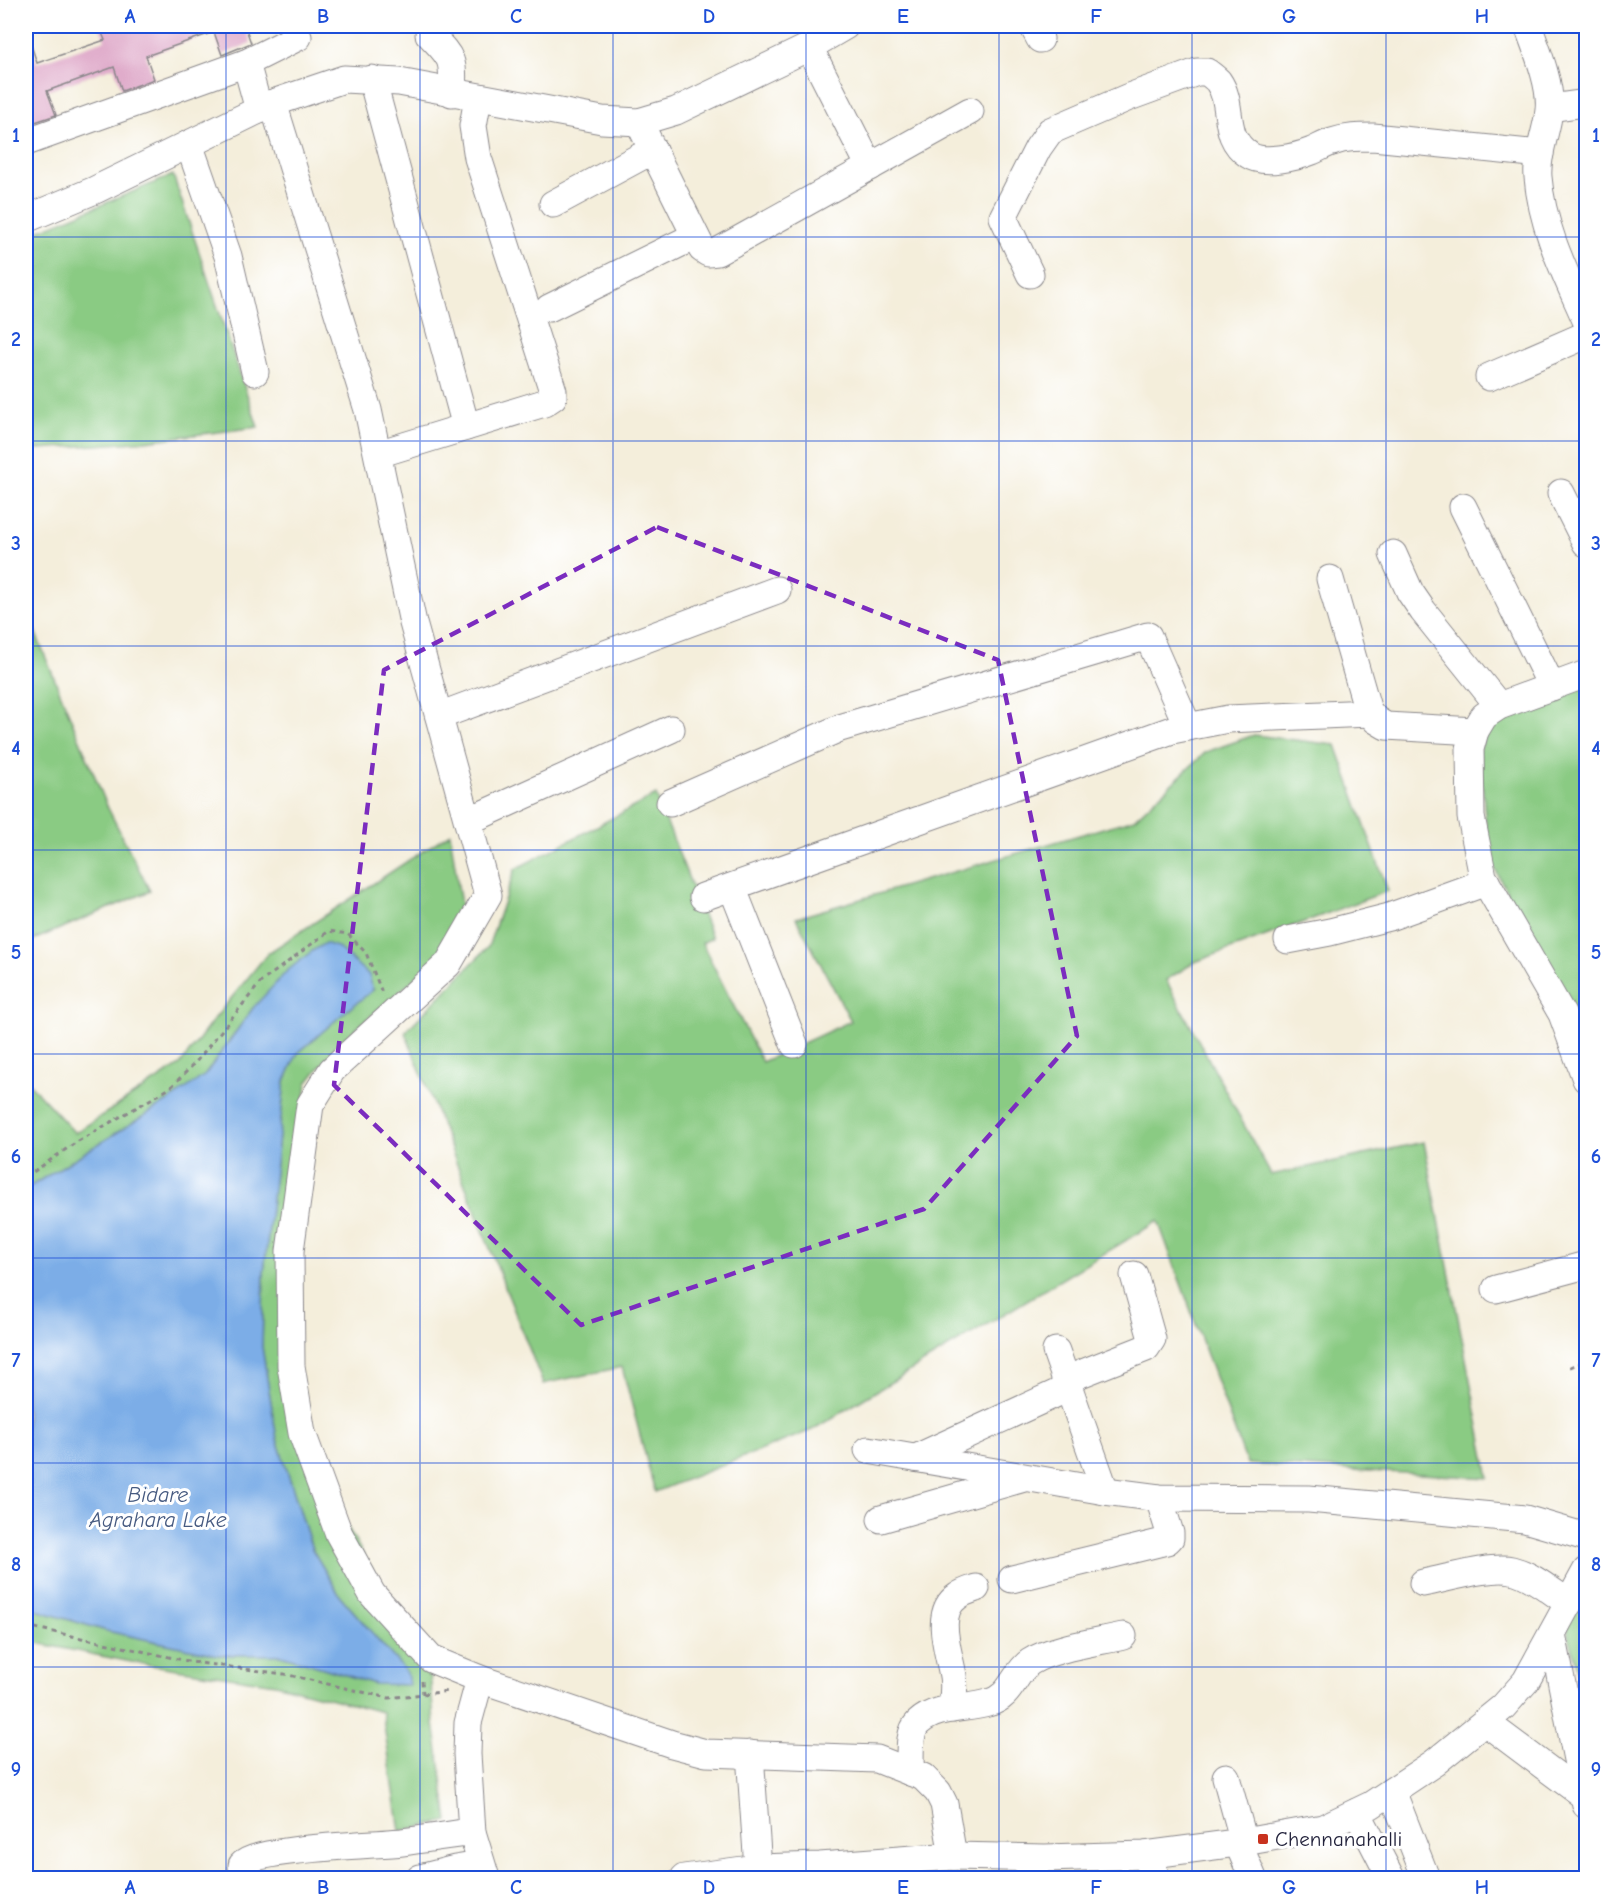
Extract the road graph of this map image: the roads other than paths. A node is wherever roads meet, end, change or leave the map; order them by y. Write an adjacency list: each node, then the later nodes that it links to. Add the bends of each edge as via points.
1 (292, 26): 6 (street, via 298,37)
2 (845, 26): 5 (street)
3 (1528, 26): 11 (street, via 1546,80)
4 (429, 34): 8 (street, via 449,54)
5 (808, 47): 13 (street, via 676,111); 18 (street)
6 (246, 63): 10 (street); 14 (street)
7 (372, 79): 8 (street); 10 (street, via 344,79); 28 (street)
8 (465, 95): 13 (street, via 602,120); 28 (street, via 478,158 553,398)
9 (1587, 103): 11 (street)
10 (266, 107): 15 (street); 29 (street, via 368,410)
11 (1550, 108): 17 (street)
12 (970, 111): 18 (street)
13 (639, 122): 16 (street)
14 (26, 142)
15 (189, 144): 20 (street); 26 (street, via 228,256)
16 (653, 150): 19 (street); 21 (street)
17 (1540, 154): 22 (street, via 1373,136 1329,142 1311,152 1273,160 1252,158 1232,136 1218,81 1208,72 1197,72 1050,131 1004,217); 24 (street, via 1538,176 1554,247)
18 (870, 167): 21 (street, via 717,252 708,254)
19 (553, 204)
20 (26, 219)
21 (695, 236): 23 (street)
22 (1030, 274)
23 (549, 308)
24 (1587, 320)
25 (1587, 335): 27 (street)
26 (255, 372)
27 (1489, 377)
28 (466, 427): 29 (street)
29 (378, 454): 40 (street, via 413,623)
30 (1561, 493): 32 (street)
31 (1463, 507): 37 (street)
32 (1587, 543)
33 (1393, 554): 38 (street, via 1423,611)
34 (1330, 579): 39 (street)
35 (777, 590): 40 (street)
36 (1587, 674): 37 (street)
37 (1552, 687): 38 (street)
38 (1499, 706): 43 (street, via 1484,716)
39 (1370, 713): 41 (street, via 1228,719); 43 (street, via 1386,726)
40 (439, 716): 45 (street)
41 (1188, 727): 44 (street, via 1148,636 840,728); 47 (street)
42 (671, 729): 45 (street)
43 (1475, 731): 46 (street, via 1470,749 1471,817)
44 (670, 803)
45 (468, 822): 71 (street, via 488,895 448,964 332,1070 310,1106 290,1251 291,1366 306,1444 339,1534 372,1594 431,1659)
46 (1486, 882): 49 (street, via 1389,917); 51 (street, via 1562,1014)
47 (732, 887): 48 (street); 50 (street)
48 (702, 897)
49 (1288, 940)
50 (794, 1044)
51 (1587, 1079)
52 (1587, 1265): 54 (street)
53 (1134, 1275): 56 (street, via 1152,1339 1150,1344)
54 (1496, 1289)
55 (1056, 1351): 56 (street)
56 (1066, 1384): 58 (street); 60 (street)
57 (868, 1450): 58 (street)
58 (916, 1458): 59 (street)
59 (1030, 1476): 60 (street); 62 (street)
60 (1105, 1491): 61 (street)
61 (1158, 1498): 63 (street, via 1309,1499 1525,1519); 65 (street, via 1170,1533 1167,1541)
62 (881, 1519)
63 (1587, 1537)
64 (1587, 1571): 68 (street)
65 (1012, 1579)
66 (1423, 1582): 68 (street, via 1511,1570)
67 (976, 1588): 72 (street, via 950,1603 945,1616 954,1678)
68 (1569, 1603): 69 (street)
69 (1552, 1634): 73 (street, via 1526,1681); 75 (street)
70 (1123, 1636): 72 (street, via 1045,1654 1028,1663 1002,1697)
71 (480, 1679): 74 (street, via 672,1744 706,1753); 81 (street, via 468,1723)
72 (952, 1709): 76 (street, via 918,1723 912,1732)
73 (1485, 1722): 78 (street); 79 (street)
74 (750, 1754): 76 (street, via 878,1759); 85 (street)
75 (1582, 1756): 79 (street)
76 (910, 1772): 83 (street, via 938,1792 944,1804)
77 (1226, 1776): 82 (street)
78 (1392, 1791): 80 (street); 94 (street)
79 (1585, 1793)
80 (1357, 1812): 82 (street, via 1323,1828); 93 (street)
81 (472, 1832): 88 (street); 89 (street, via 256,1857 242,1865)
82 (1241, 1843): 84 (street); 92 (street)
83 (941, 1864): 86 (street); 87 (street)
84 (1151, 1867): 86 (street)
85 (758, 1868): 87 (street, via 820,1866); 91 (street)
86 (1045, 1868)
87 (861, 1870)
88 (483, 1872): 90 (street, via 455,1869)
89 (243, 1878)
90 (420, 1878)
91 (684, 1878)
92 (1252, 1878)
93 (1392, 1878)
94 (1426, 1878)

